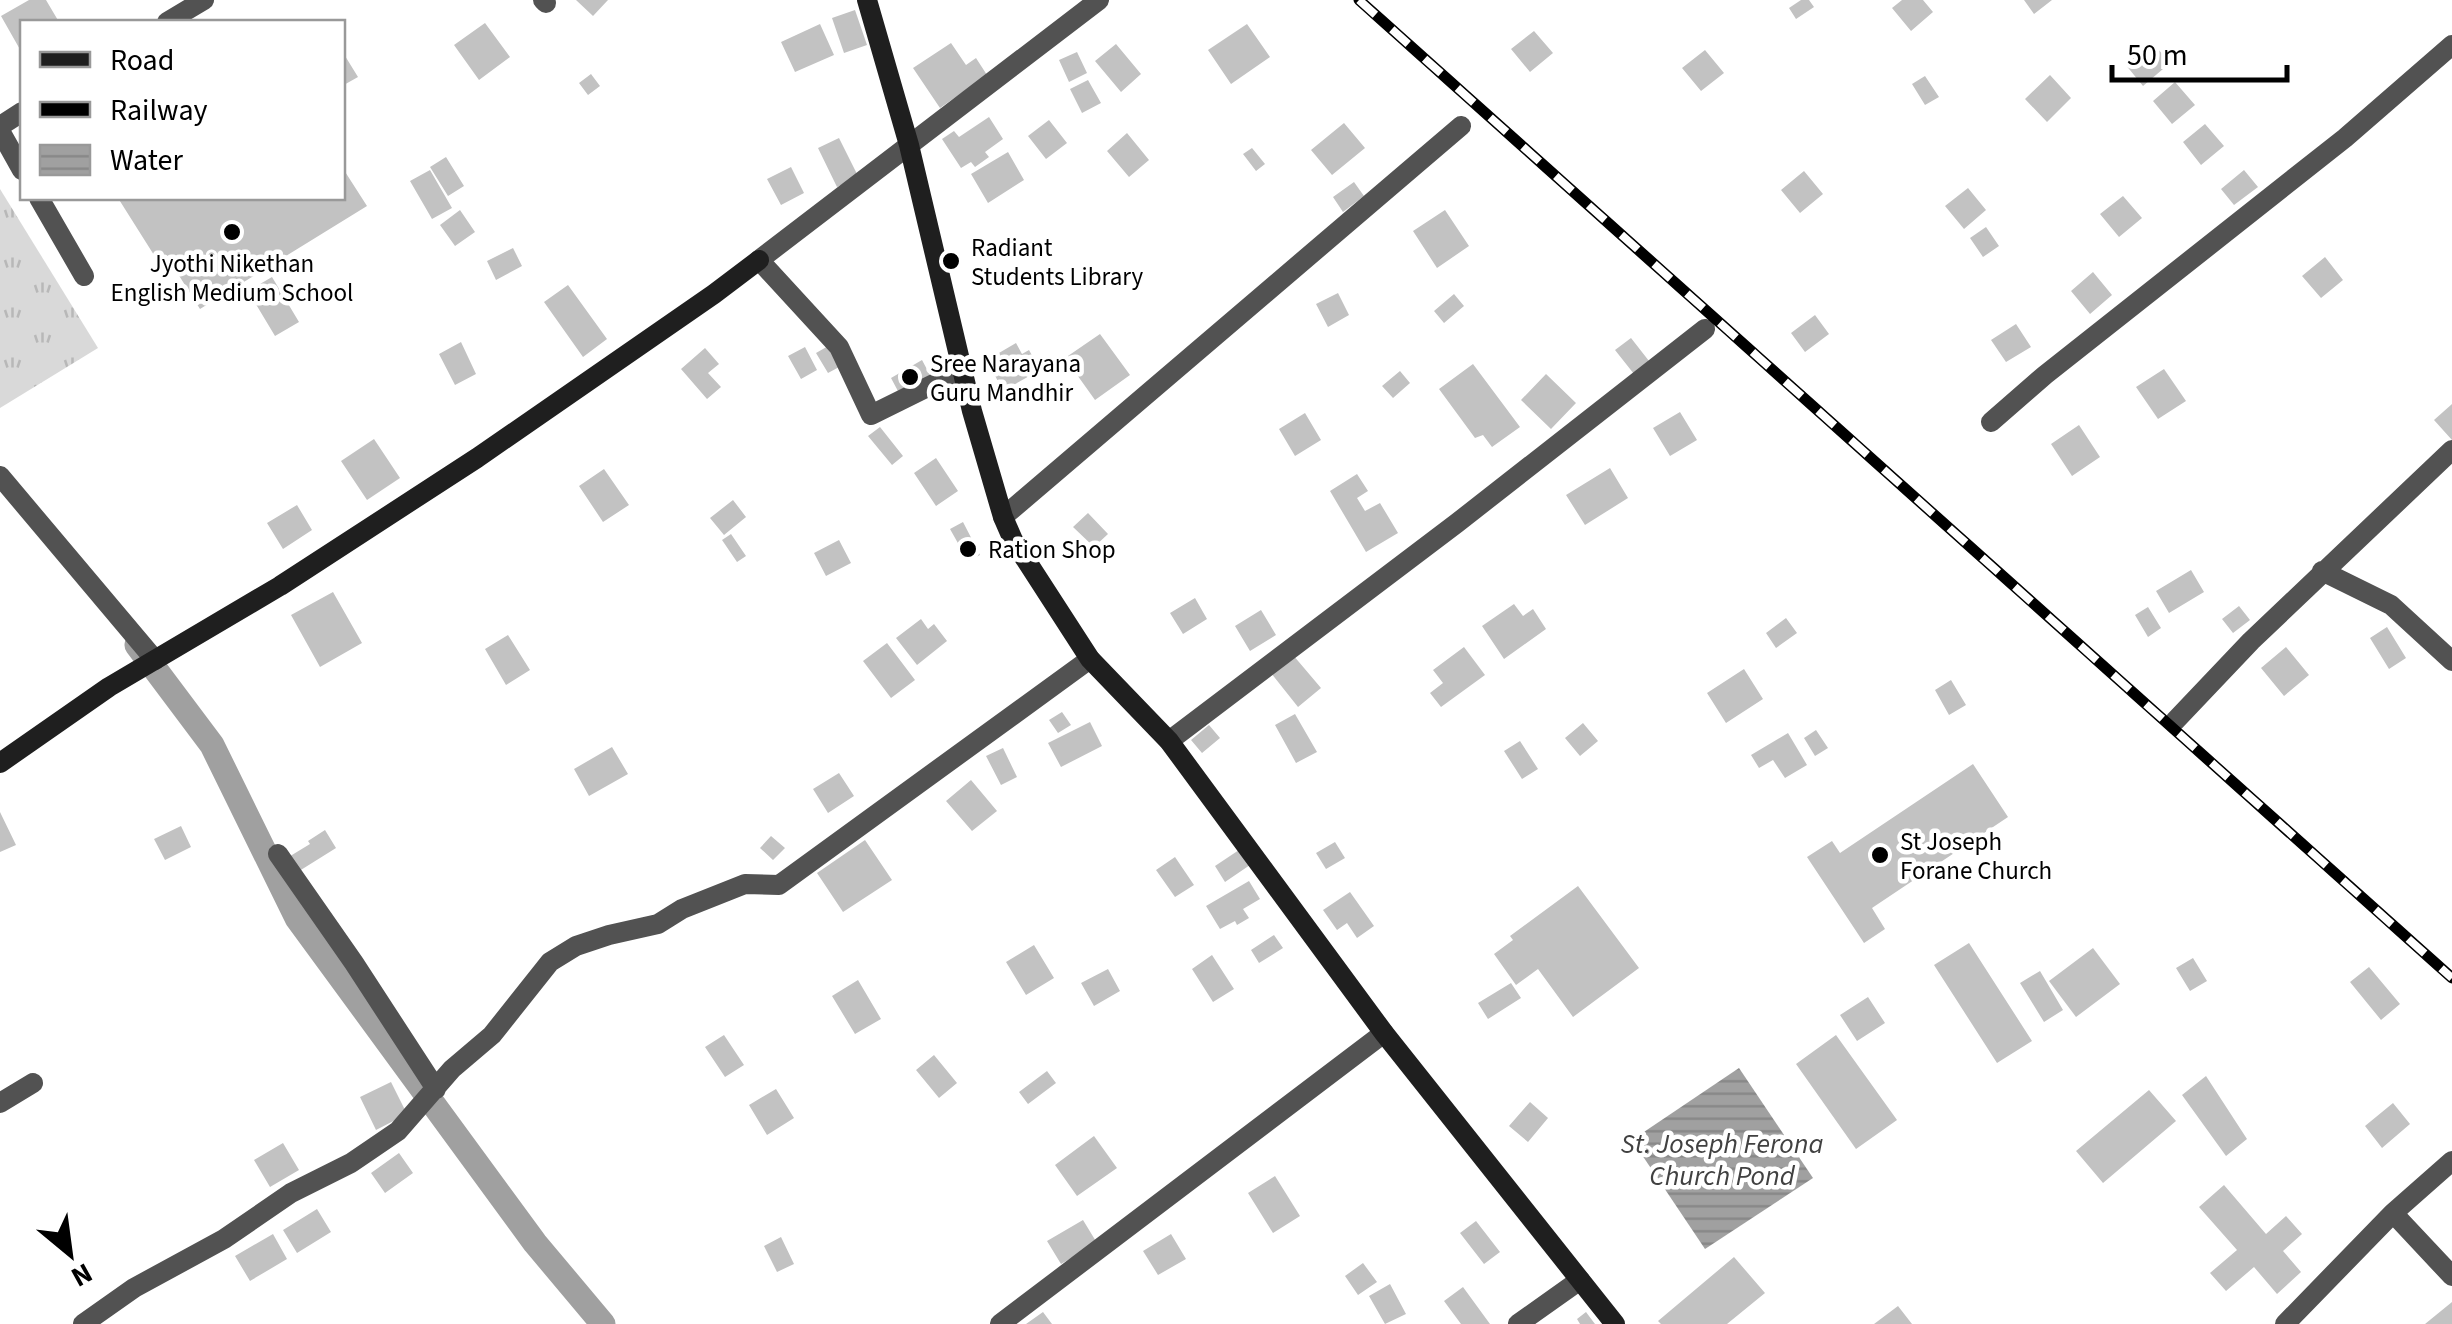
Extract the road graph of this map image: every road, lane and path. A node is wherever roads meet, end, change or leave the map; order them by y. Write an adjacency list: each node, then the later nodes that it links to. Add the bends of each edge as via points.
1 (204, 0): 4 (street)
2 (867, 0): 8 (main road)
3 (1099, 0): 8 (street)
4 (169, 20)
5 (2452, 45): 15 (street)
6 (1461, 126): 18 (street)
7 (0, 128): 9 (street)
8 (910, 145): 11 (street); 14 (main road)
9 (20, 166)
10 (39, 200): 12 (street)
11 (758, 260): 14 (street, via 839,348 871,415); 22 (main road, via 477,458)
12 (84, 276)
13 (1706, 330): 24 (street)
14 (962, 370): 18 (main road)
15 (1990, 422)
16 (2452, 450): 19 (street)
17 (0, 476): 22 (street)
18 (1003, 517): 20 (main road)
19 (2322, 572): 21 (street, via 2391,604); 23 (street)
20 (1090, 659): 24 (main road); 29 (street, via 779,884 746,884 658,924 576,946 550,962 492,1035)
21 (2452, 661)
22 (150, 663): 25 (main road)
23 (2175, 722)
24 (1169, 741): 27 (main road)
25 (0, 763)
26 (278, 854): 29 (street, via 354,964)
27 (1384, 1033): 34 (main road); 36 (street)
28 (33, 1083): 30 (street)
29 (427, 1099): 35 (street, via 398,1130 351,1163 134,1288)
30 (0, 1104)
31 (2452, 1162): 32 (street)
32 (2393, 1213): 33 (street); 39 (street)
33 (2452, 1276)
34 (1580, 1280): 37 (street); 38 (main road)
35 (84, 1324)
36 (1000, 1324)
37 (1518, 1324)
38 (1615, 1324)
39 (2285, 1324)

